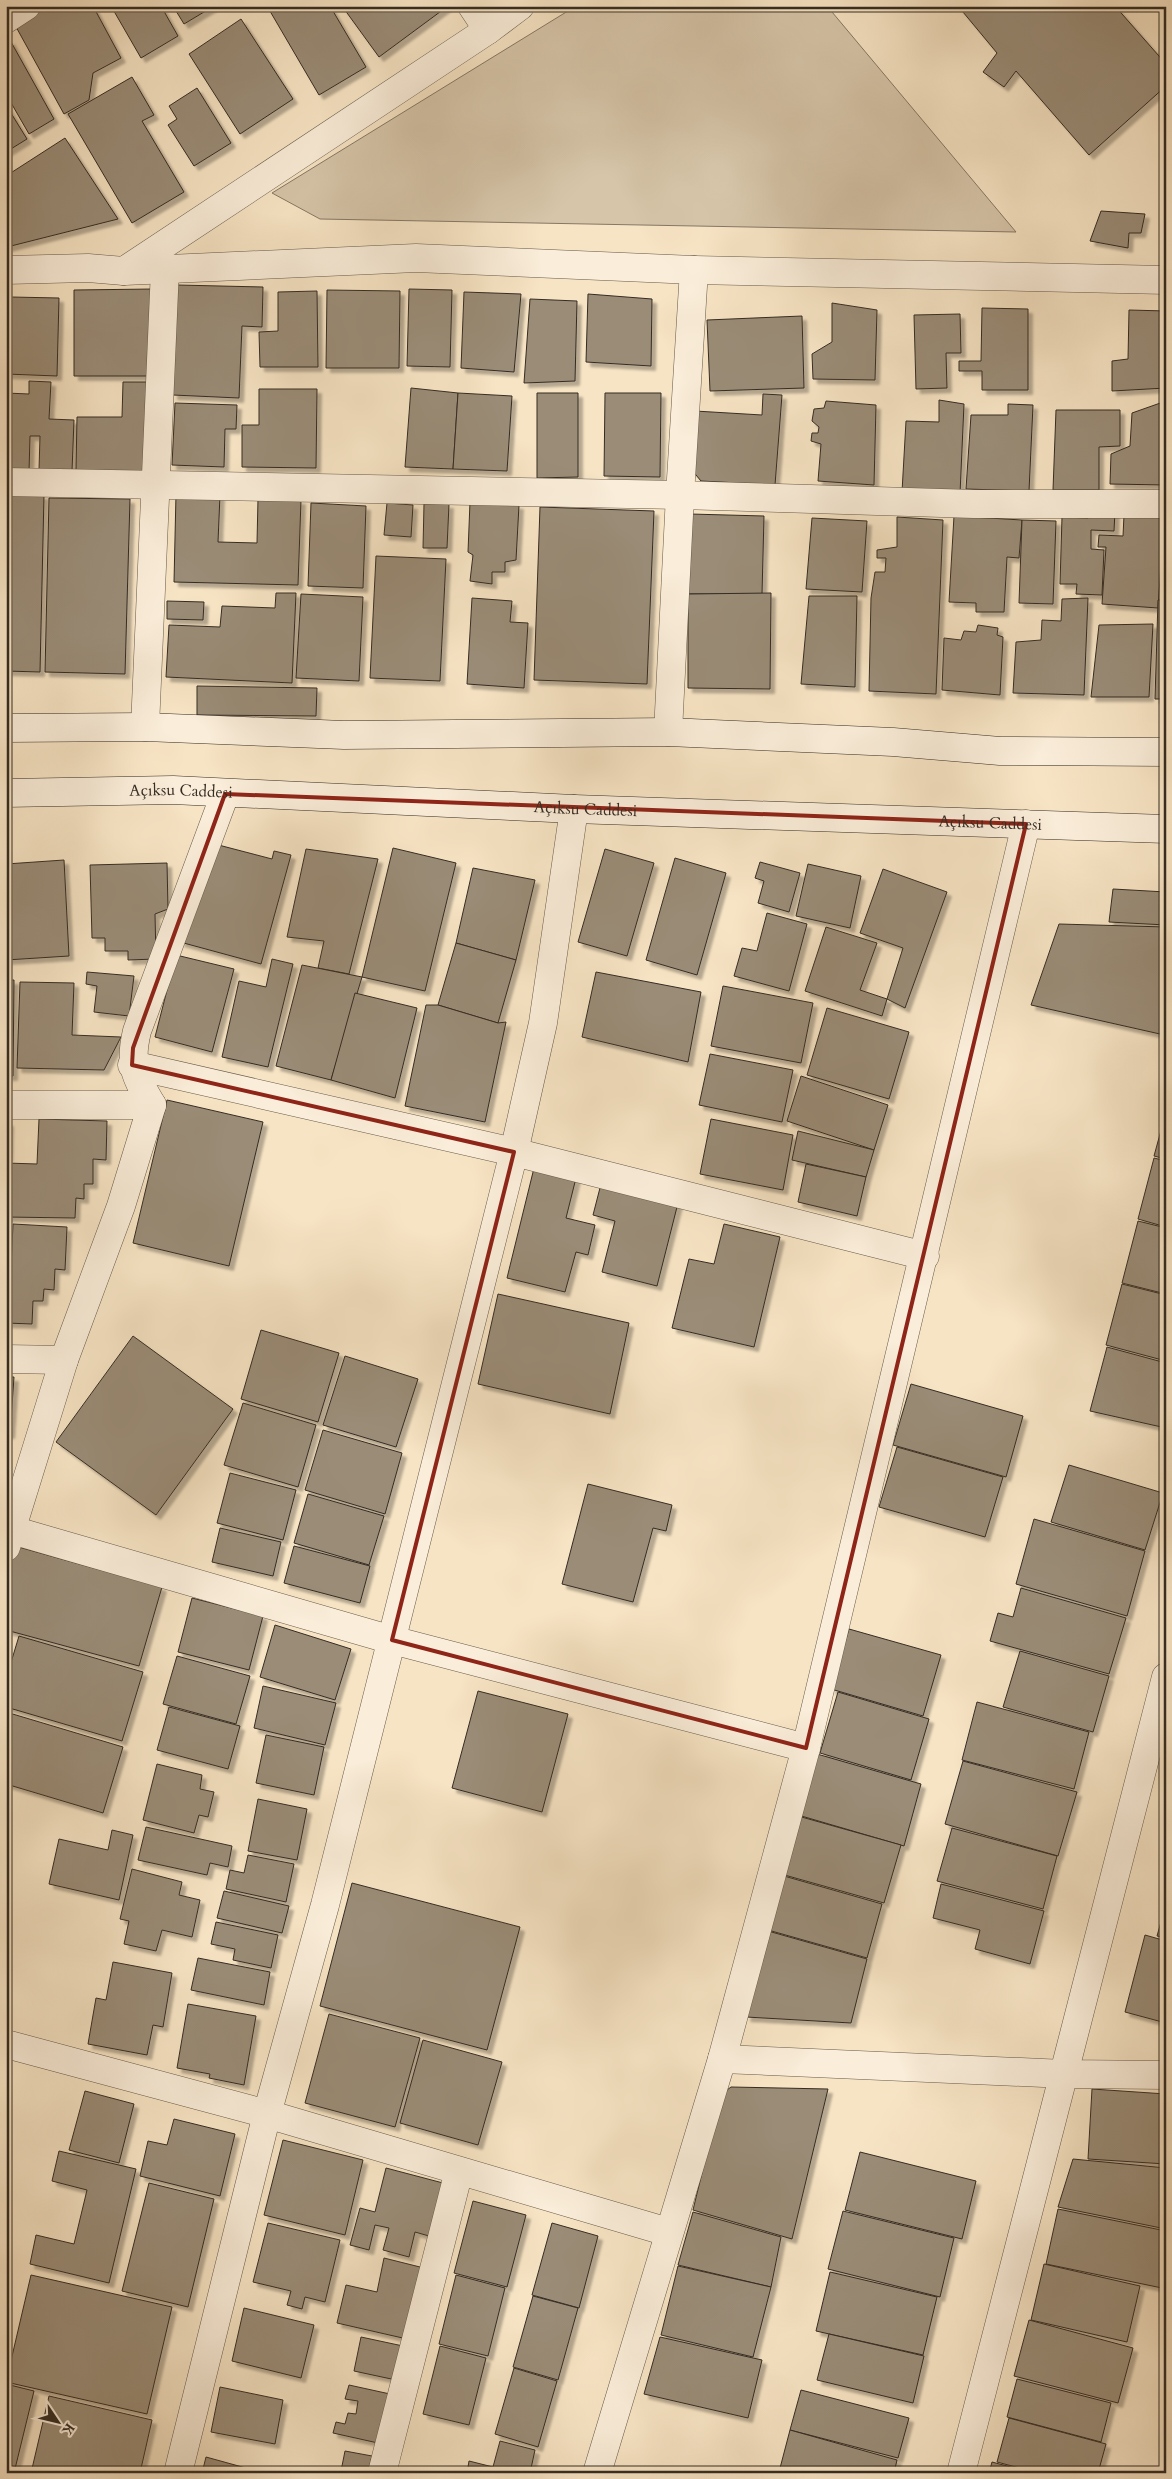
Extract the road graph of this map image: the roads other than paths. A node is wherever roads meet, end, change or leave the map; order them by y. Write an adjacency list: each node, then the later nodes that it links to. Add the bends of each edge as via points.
1 (26, 6): 4 (street)
2 (472, 6): 5 (street)
3 (520, 6): 5 (street)
4 (6, 19)
5 (488, 30): 9 (street)
6 (165, 269): 8 (street, via 416,258); 9 (street); 12 (street)
7 (6, 270): 9 (street, via 88,268)
8 (694, 270): 10 (street); 13 (street)
9 (124, 271)
10 (1166, 280)
11 (6, 482): 12 (street)
12 (155, 485): 13 (street); 15 (street)
13 (680, 495): 14 (street, via 974,504); 17 (street)
14 (1166, 504)
15 (145, 727): 16 (street); 17 (street, via 344,735)
16 (6, 728)
17 (668, 732): 18 (street, via 893,742 1000,751)
18 (1166, 752)
19 (6, 793): 20 (street, Açıksu Caddesi, via 173,790)
20 (225, 794): 21 (street, Açıksu Caddesi); 24 (street, via 137,1031)
21 (574, 809): 22 (street, Açıksu Caddesi); 27 (street, via 543,1022)
22 (1026, 824): 23 (street, Açıksu Caddesi); 28 (street)
23 (1166, 829)
24 (132, 1065): 26 (street); 27 (street)
25 (6, 1105): 26 (street)
26 (152, 1105): 30 (street, via 121,1206)
27 (514, 1152): 28 (street); 32 (street)
28 (924, 1256): 34 (street)
29 (6, 1360): 30 (street)
30 (64, 1360): 31 (street)
31 (9, 1538): 32 (street)
32 (392, 1640): 34 (street); 39 (street, via 325,1904)
33 (1166, 1677): 37 (street)
34 (806, 1748): 36 (street)
35 (6, 2044): 39 (street)
36 (722, 2059): 37 (street); 41 (street)
37 (1065, 2074): 38 (street); 45 (street)
38 (1166, 2075)
39 (267, 2114): 40 (street); 42 (street)
40 (459, 2170): 41 (street); 43 (street)
41 (668, 2232): 44 (street)
42 (178, 2473)
43 (382, 2473)
44 (597, 2473)
45 (961, 2473)

